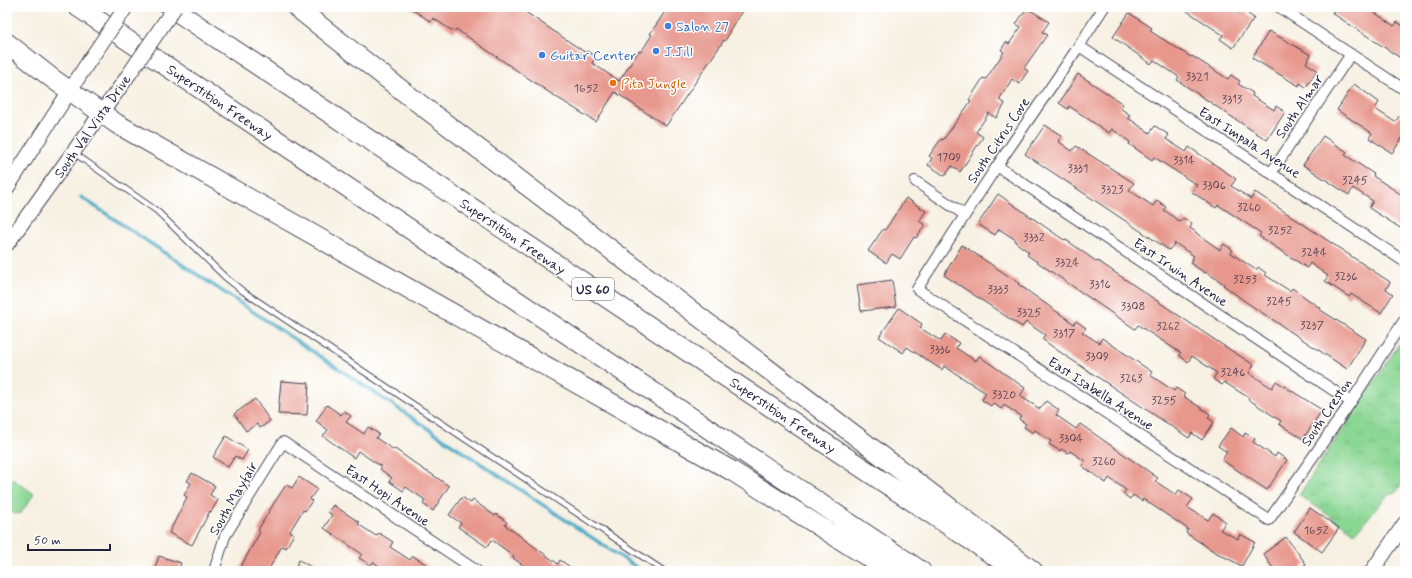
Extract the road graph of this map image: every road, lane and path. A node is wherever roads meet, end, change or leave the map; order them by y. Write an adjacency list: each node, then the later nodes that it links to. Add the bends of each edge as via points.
1 (78, 7): 32 (highway, Superstition Freeway)
2 (126, 7): 12 (main road, bridge)
3 (170, 7): 33 (highway, Superstition Freeway / US 60)
4 (175, 7): 13 (main road, South Val Vista Drive, bridge)
5 (296, 7): 34 (highway)
6 (1104, 7): 9 (street, South Citrus Cove)
7 (1279, 7): 10 (street)
8 (7, 43): 12 (highway)
9 (1079, 46): 15 (street, South Citrus Cove); 16 (street, East Impala Avenue)
10 (1351, 54): 11 (street); 16 (street, South Almar)
11 (1405, 90)
12 (70, 91): 13 (highway); 18 (main road)
13 (102, 113): 14 (main road, South Val Vista Drive); 31 (highway, via 117,124 732,471)
14 (73, 153): 20 (main road, South Val Vista Drive); 30 (lane, via 157,211 244,292)
15 (997, 166): 19 (street, South Citrus Cove); 24 (street, East Irwin Avenue)
16 (1271, 173): 21 (street, East Impala Avenue)
17 (915, 181): 19 (street)
18 (7, 188)
19 (965, 215): 22 (street, South Citrus Cove)
20 (7, 244)
21 (1405, 262)
22 (917, 289): 26 (street, East Isabella Avenue)
23 (1405, 319): 24 (street, South Creston)
24 (1350, 402): 26 (street, South Creston)
25 (283, 442): 28 (street, South Mayfair, via 225,536); 29 (street, East Hopi Avenue)
26 (1269, 520)
27 (1405, 523): 35 (main road)
28 (214, 571)
29 (477, 571)
30 (664, 571)
31 (890, 571)
32 (921, 571)
33 (1017, 571)
34 (1033, 571)
35 (1372, 571)

